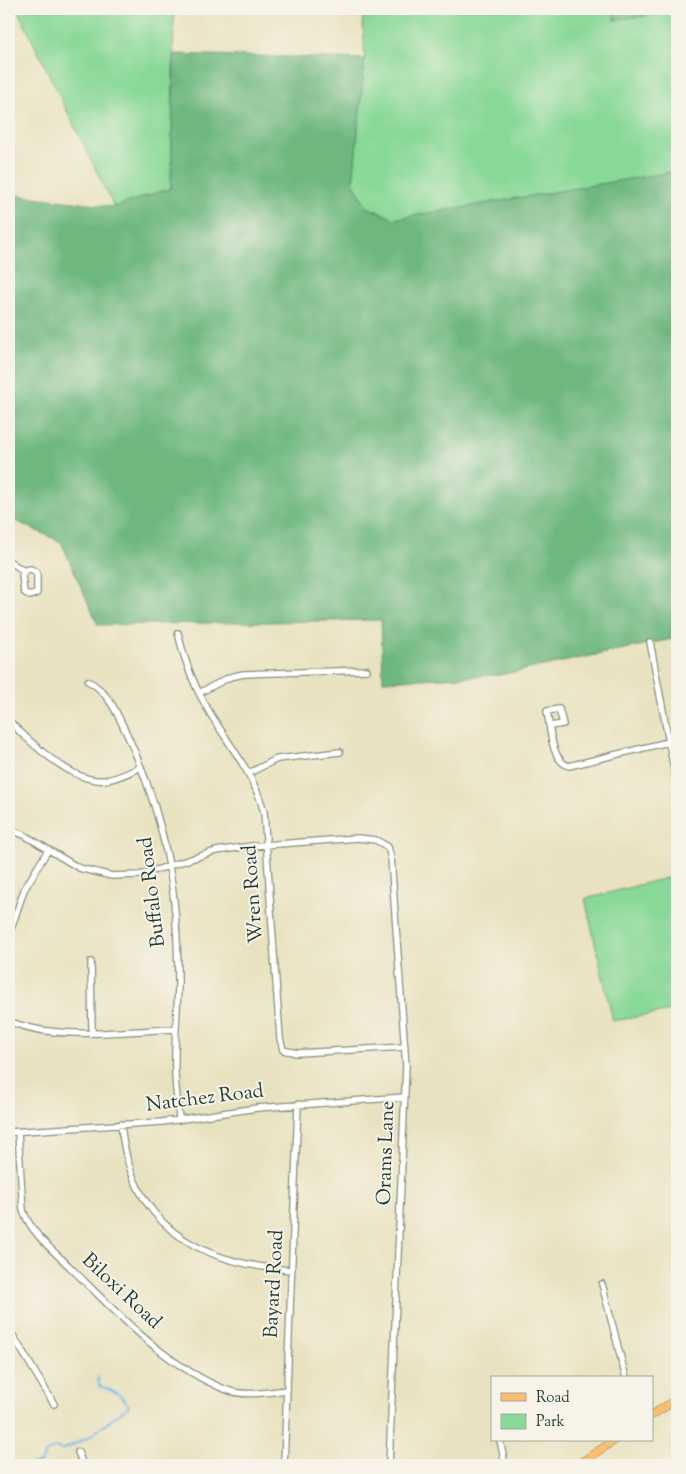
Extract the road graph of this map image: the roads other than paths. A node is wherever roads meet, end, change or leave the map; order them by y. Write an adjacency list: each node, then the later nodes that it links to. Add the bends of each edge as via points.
1 (9, 561): 2 (street)
2 (24, 571): 2 (street, via 24,592 33,596 38,591 37,573 30,569)
3 (178, 633): 7 (street, Wren Road, via 187,669)
4 (650, 642): 10 (street)
5 (367, 670): 7 (street, via 244,674 230,677)
6 (88, 681): 12 (street, Buffalo Road, via 98,686 116,712)
7 (199, 693): 13 (street, Wren Road)
8 (9, 721): 12 (street, via 40,750 82,776 105,780)
9 (550, 726): 10 (street, via 557,758 568,766)
10 (668, 742): 14 (street)
11 (340, 752): 13 (street, via 276,759)
12 (141, 767): 18 (street, Buffalo Road, via 158,814)
13 (249, 773): 16 (street, Wren Road, via 264,812)
14 (677, 785)
15 (9, 829): 17 (street)
16 (267, 844): 18 (street, via 216,851); 24 (street, Orams Lane, via 350,838 385,844 391,858); 24 (street, Wren Road, via 283,1050 297,1053)
17 (48, 850): 18 (street, via 79,868 105,876 131,876); 19 (street, via 24,890)
18 (170, 866): 22 (street, Buffalo Road, via 178,978)
19 (9, 931)
20 (91, 962): 23 (street)
21 (9, 1021): 23 (street, via 39,1030)
22 (176, 1029): 23 (street); 27 (street, Buffalo Road, via 175,1073)
23 (92, 1032)
24 (405, 1047): 25 (street, Orams Lane)
25 (405, 1097): 26 (street, Natchez Road); 44 (street, Orams Lane)
26 (298, 1104): 27 (street, Natchez Road, via 235,1110); 31 (street, Bayard Road)
27 (180, 1120): 28 (street, Natchez Road)
28 (121, 1124): 30 (street, Natchez Road); 31 (street, via 125,1155 133,1179 144,1200 169,1229 197,1247 221,1257)
29 (9, 1132): 30 (street, Natchez Road)
30 (18, 1132): 35 (street, Biloxi Road, via 26,1218 42,1239 96,1293 147,1339 182,1365 220,1386 243,1394)
31 (292, 1270): 35 (street, Bayard Road)
32 (602, 1284): 34 (street)
33 (9, 1329): 37 (street)
34 (625, 1376)
35 (287, 1390): 43 (street, Bayard Road)
36 (677, 1399): 38 (main road)
37 (54, 1404)
38 (654, 1414)
39 (500, 1442): 45 (street)
40 (612, 1442): 46 (main road)
41 (78, 1452): 42 (street)
42 (83, 1465)
43 (284, 1465)
44 (389, 1465)
45 (505, 1465)
46 (577, 1465)

